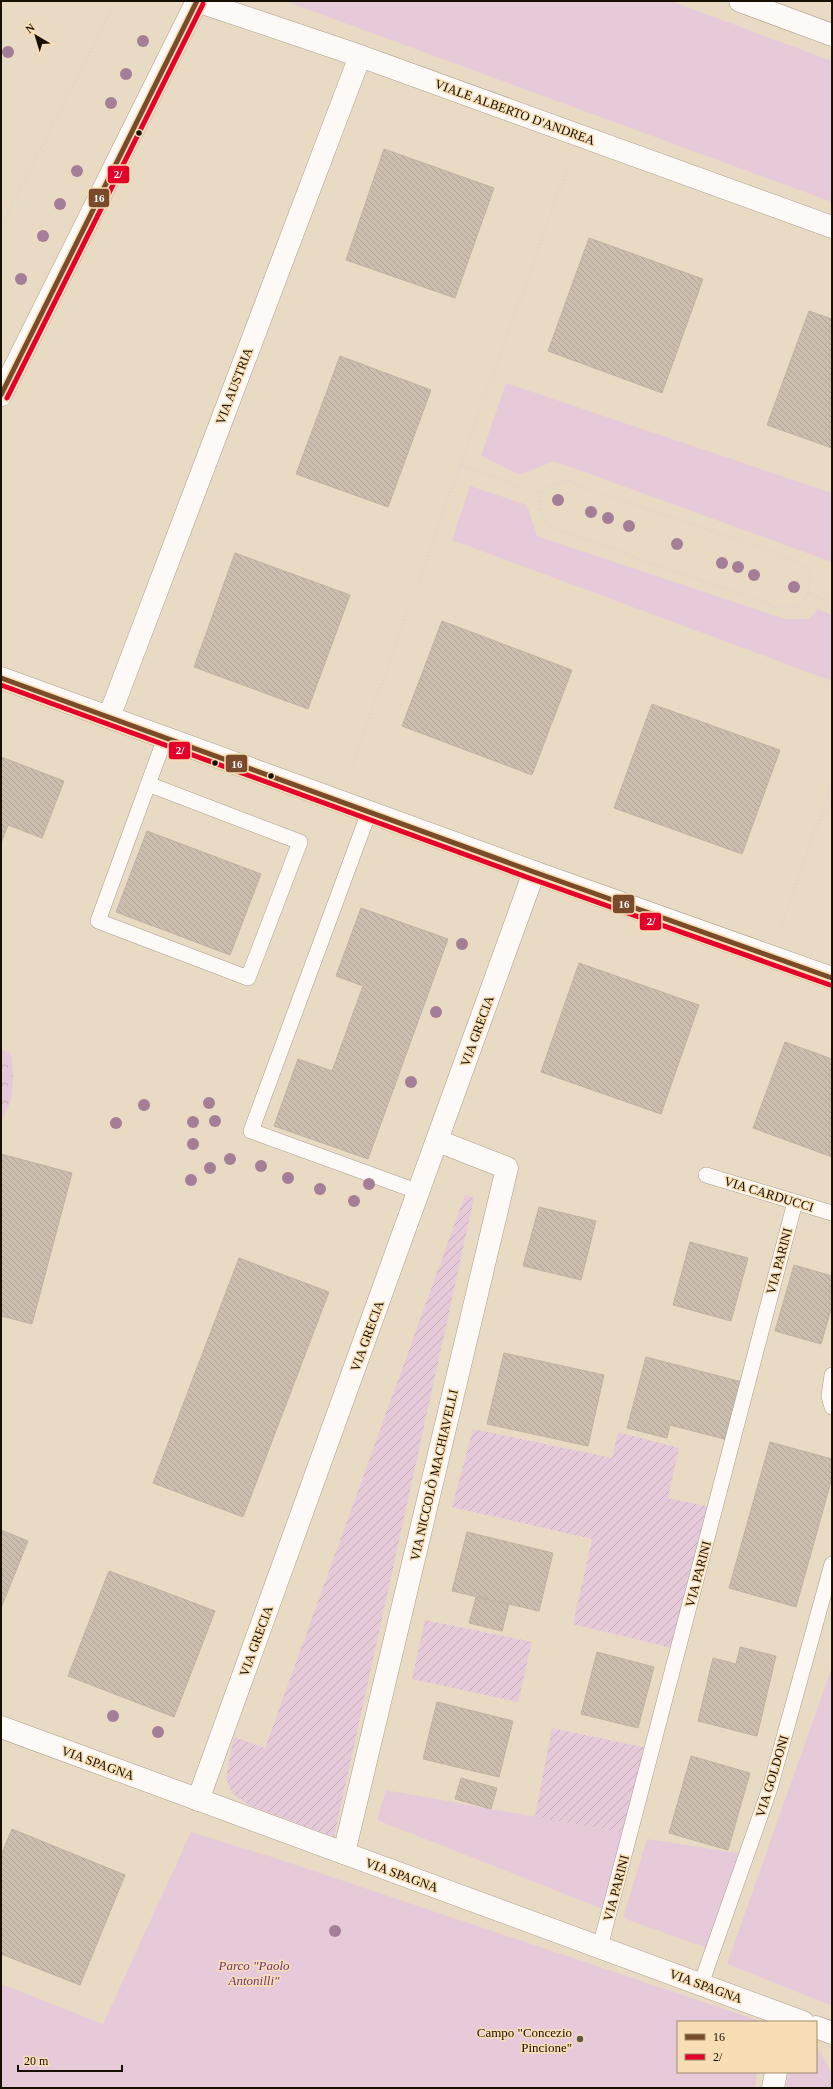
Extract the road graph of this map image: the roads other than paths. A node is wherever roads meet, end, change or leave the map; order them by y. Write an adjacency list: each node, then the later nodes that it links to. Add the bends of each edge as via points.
1 (197, 1): 4 (street, VIALE ALBERTO D'ANDREA); 6 (street)
2 (740, 1): 3 (street)
3 (830, 29)
4 (360, 56): 5 (street, VIALE ALBERTO D'ANDREA); 8 (street, VIA AUSTRIA)
5 (832, 227)
6 (1, 395)
7 (1, 678): 8 (street)
8 (109, 717): 9 (street)
9 (165, 738): 10 (lane); 11 (street)
10 (148, 784): 10 (lane, via 300,842 248,978 98,922)
11 (369, 812): 12 (street); 16 (lane, via 251,1131)
12 (534, 872): 13 (street); 14 (street, VIA GRECIA)
13 (832, 978)
14 (438, 1141): 16 (street, VIA GRECIA); 24 (street, VIA NICCOLÒ MACHIAVELLI, via 507,1168)
15 (706, 1175): 17 (lane, VIA CARDUCCI)
16 (419, 1192): 23 (street, VIA GRECIA)
17 (795, 1202): 18 (lane, VIA CARDUCCI); 25 (lane, VIA PARINI)
18 (832, 1213)
19 (832, 1374): 20 (lane, via 829,1396)
20 (832, 1407)
21 (832, 1564): 26 (lane, VIA GOLDONI, via 770,1788)
22 (1, 1727): 23 (street, VIA SPAGNA)
23 (198, 1800): 24 (street, VIA SPAGNA)
24 (344, 1853): 25 (street, VIA SPAGNA)
25 (600, 1947): 26 (street, VIA SPAGNA)
26 (702, 1984): 27 (street, VIA SPAGNA)
27 (791, 2020)
28 (817, 2027): 29 (street)
29 (832, 2033)
30 (776, 2073): 31 (street)
31 (773, 2088)

